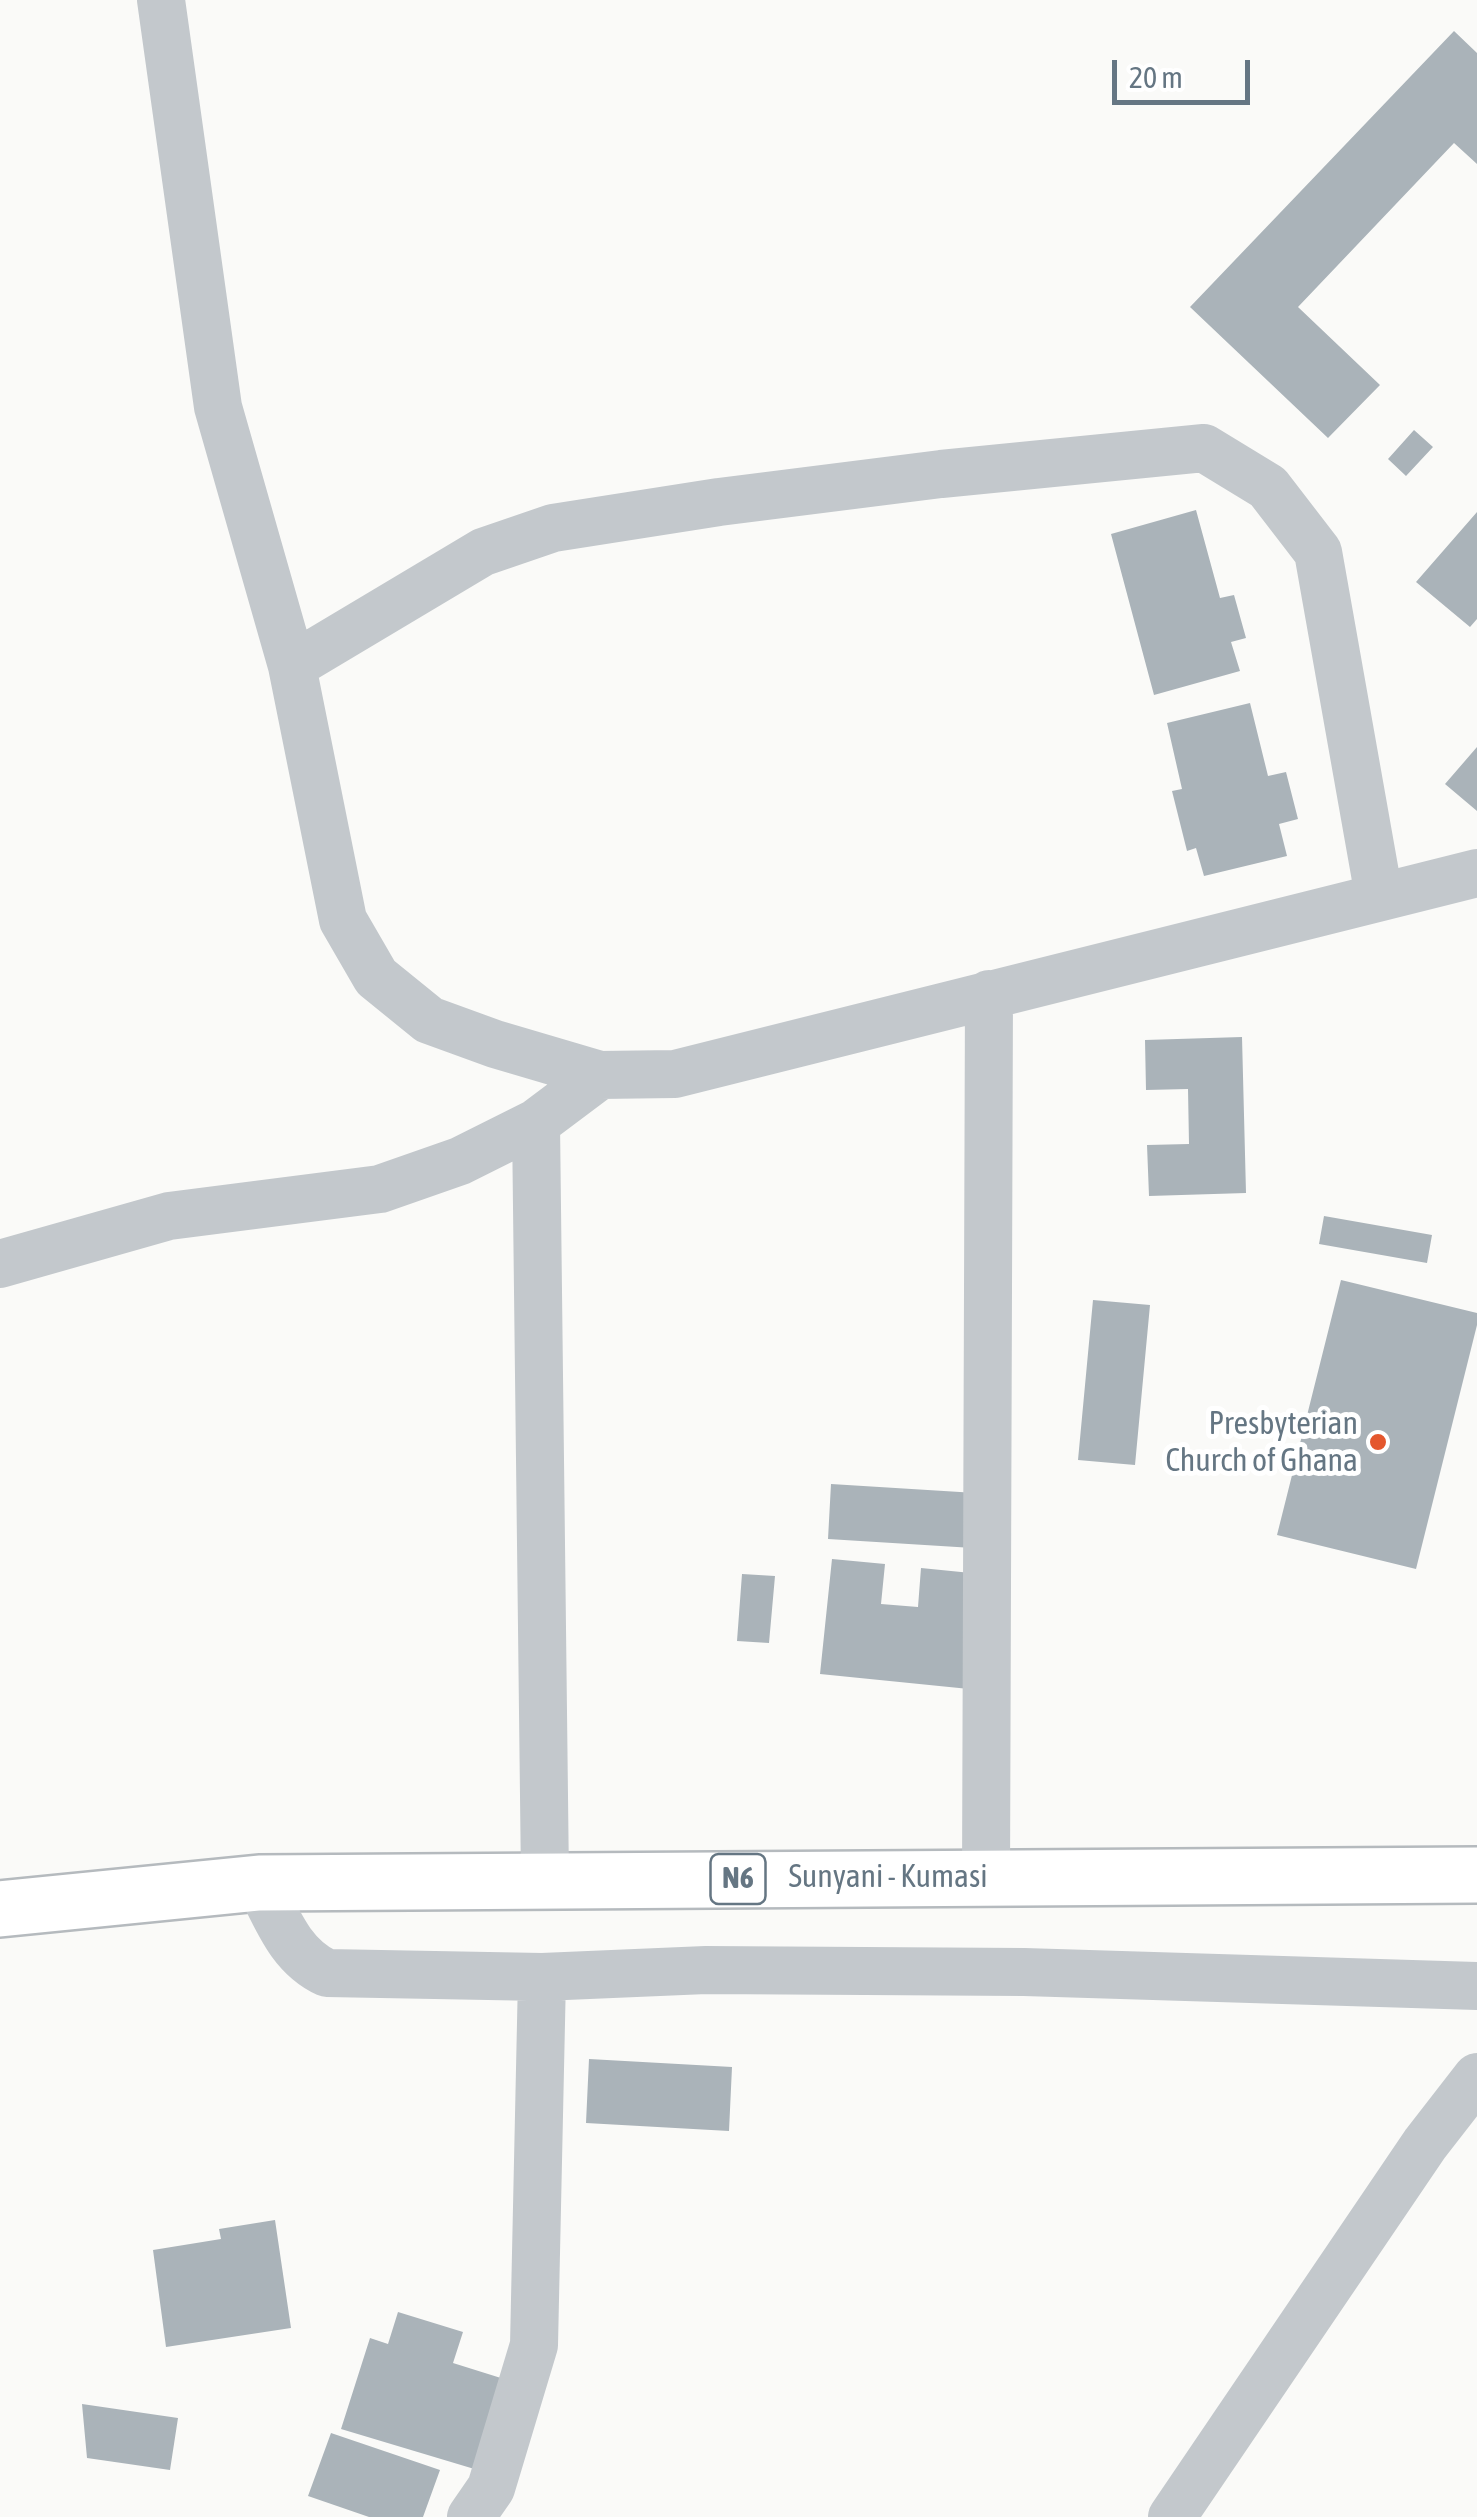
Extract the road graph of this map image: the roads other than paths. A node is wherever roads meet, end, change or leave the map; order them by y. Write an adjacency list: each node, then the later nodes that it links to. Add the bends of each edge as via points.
1 (161, 0): 2 (street, via 218,407)
2 (292, 666): 4 (street, via 482,552 553,528 923,476 1204,448 1268,488 1318,552); 6 (street, via 343,920 376,978 429,1020)
3 (1477, 873): 4 (street)
4 (1379, 896): 5 (street)
5 (989, 994): 6 (street, via 675,1074); 10 (street)
6 (600, 1075): 7 (street)
7 (536, 1124): 8 (street, via 380,1189 169,1216); 11 (street)
8 (0, 1264)
9 (1477, 1875): 10 (main road, Sunyani - Kumasi / N6)
10 (986, 1876): 11 (main road, Sunyani - Kumasi / N6)
11 (546, 1880): 12 (main road, Sunyani - Kumasi / N6)
12 (259, 1883): 13 (main road, Sunyani - Kumasi / N6); 14 (street, via 292,1947 327,1974)
13 (0, 1909)
14 (542, 1977): 15 (street, via 706,1970 1004,1972); 17 (street, via 534,2345 490,2488)
15 (1477, 1986)
16 (1477, 2076): 18 (street)
17 (472, 2517)
18 (1172, 2517)

